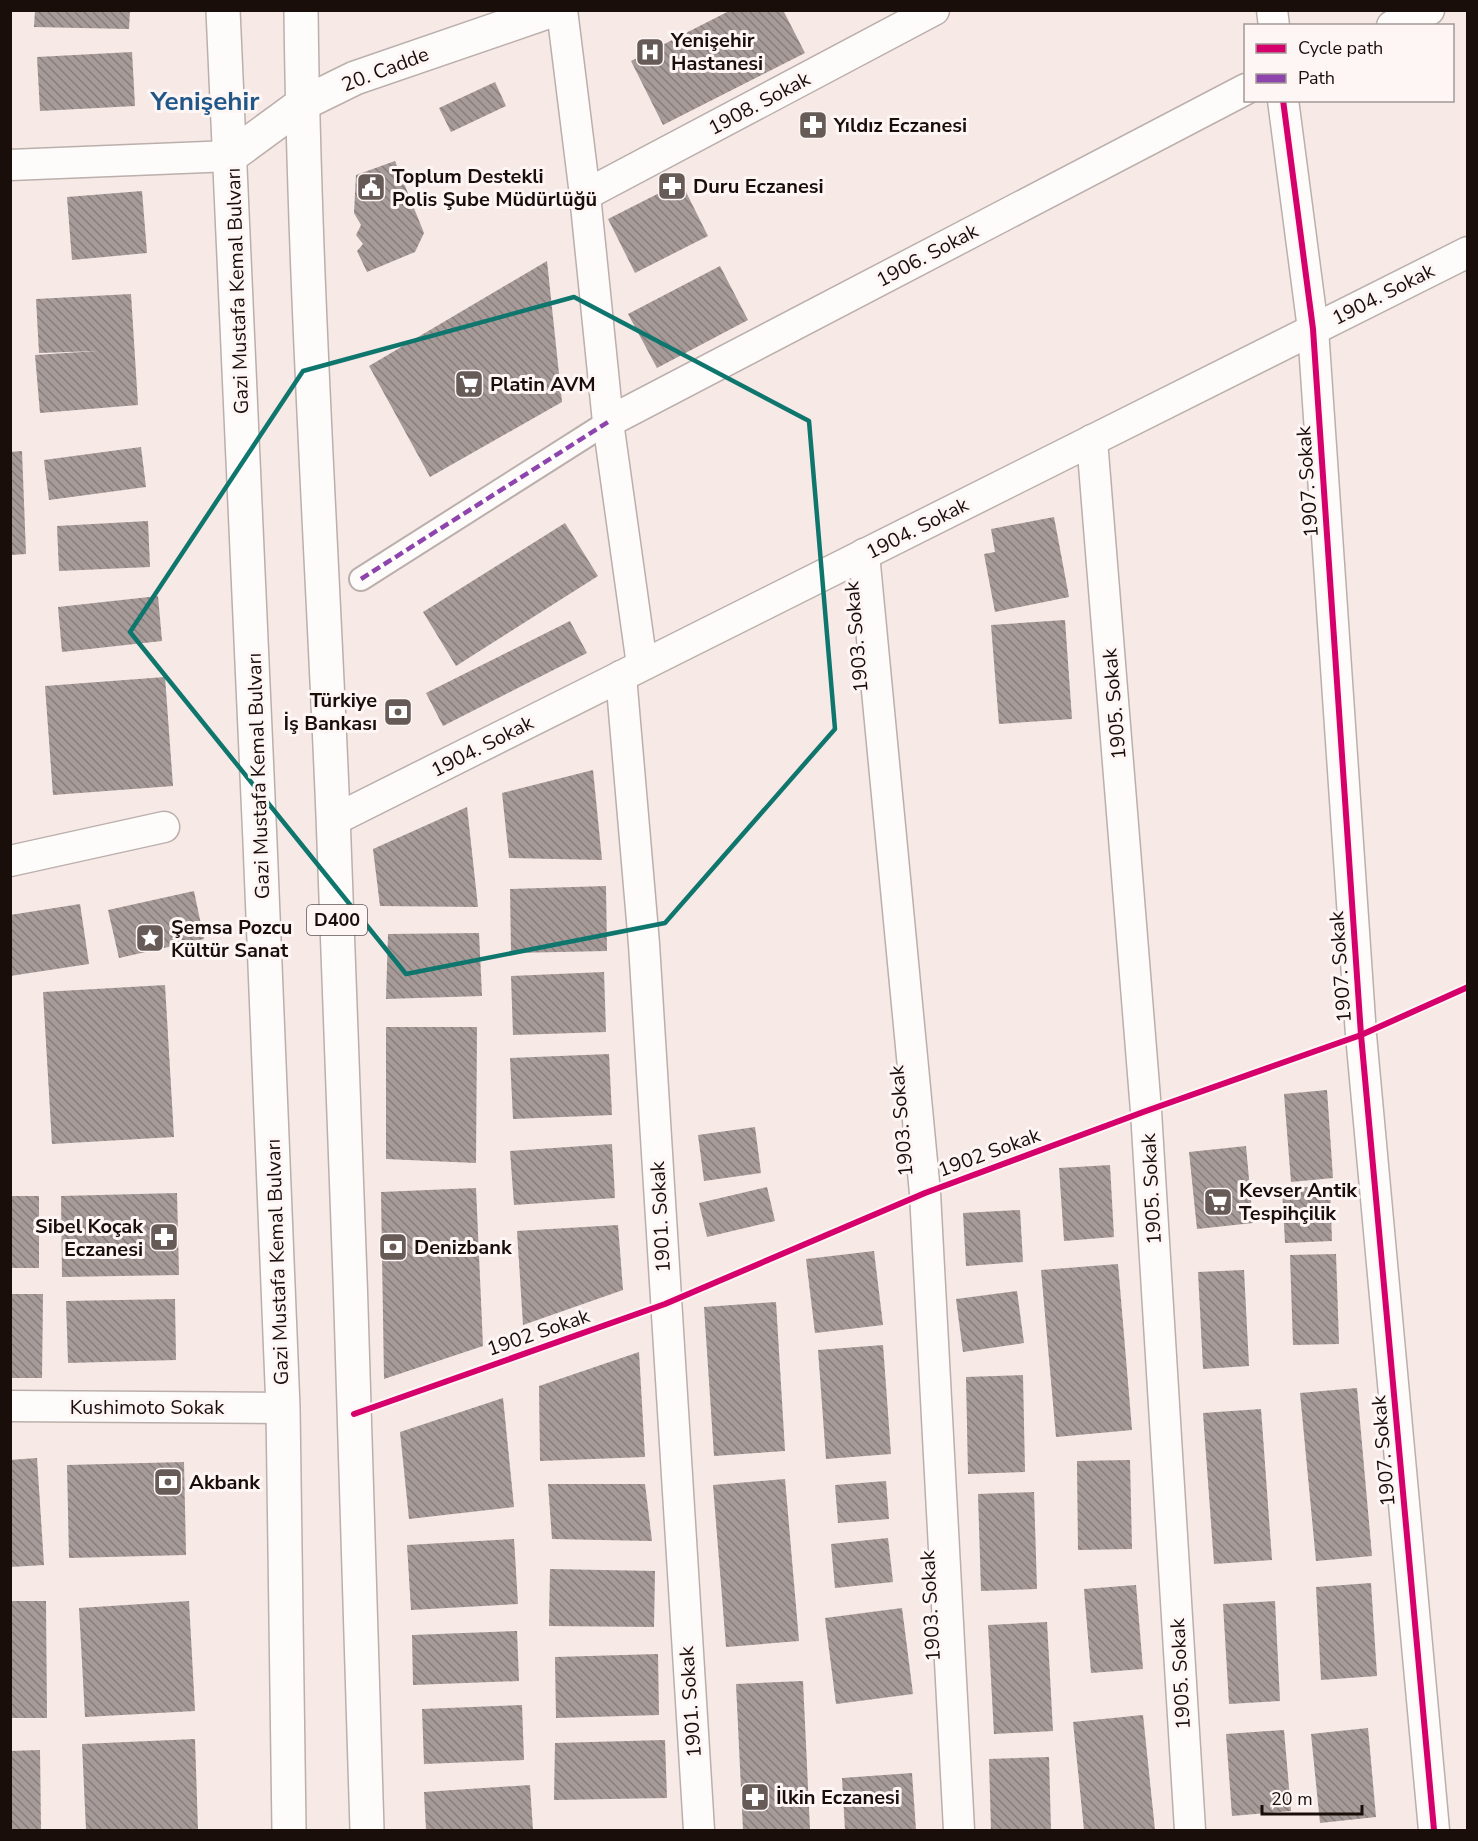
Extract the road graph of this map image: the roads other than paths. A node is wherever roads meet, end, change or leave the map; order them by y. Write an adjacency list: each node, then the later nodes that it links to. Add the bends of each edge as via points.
1 (223, 10): 11 (main road, Gazi Mustafa Kemal Bulvarı)
2 (302, 10): 10 (main road, D400)
3 (553, 10): 10 (main road, 20. Cadde, via 376,70)
4 (562, 10): 13 (street, 1901. Sokak)
5 (934, 10): 13 (street, 1908. Sokak)
6 (1429, 10): 7 (street)
7 (1397, 24)
8 (1244, 90): 16 (street, 1906. Sokak)
9 (1283, 102): 15 (street, 1907. Sokak)
10 (302, 104): 11 (main road, 20. Cadde); 21 (main road, D400)
11 (231, 156): 12 (street); 25 (main road, Gazi Mustafa Kemal Bulvarı)
12 (10, 165)
13 (585, 195): 16 (street, 1901. Sokak)
14 (1467, 252): 15 (street, 1904. Sokak)
15 (1313, 329): 17 (street, 1904. Sokak); 31 (street, 1907. Sokak, via 1361,1035)
16 (608, 422): 19 (street); 20 (street, 1901. Sokak)
17 (1092, 440): 18 (street, 1904. Sokak); 30 (street, 1905. Sokak, via 1146,1111)
18 (864, 554): 20 (street, 1904. Sokak); 29 (street, 1903. Sokak, via 925,1193)
19 (361, 579)
20 (632, 671): 21 (street, 1904. Sokak); 28 (street, 1901. Sokak, via 644,944)
21 (334, 820): 27 (main road, D400)
22 (164, 827): 23 (street)
23 (10, 861)
24 (10, 1406): 25 (street, Kushimoto Sokak)
25 (283, 1408): 26 (main road, Gazi Mustafa Kemal Bulvarı)
26 (289, 1830)
27 (367, 1830)
28 (699, 1830)
29 (959, 1830)
30 (1190, 1830)
31 (1434, 1830)

